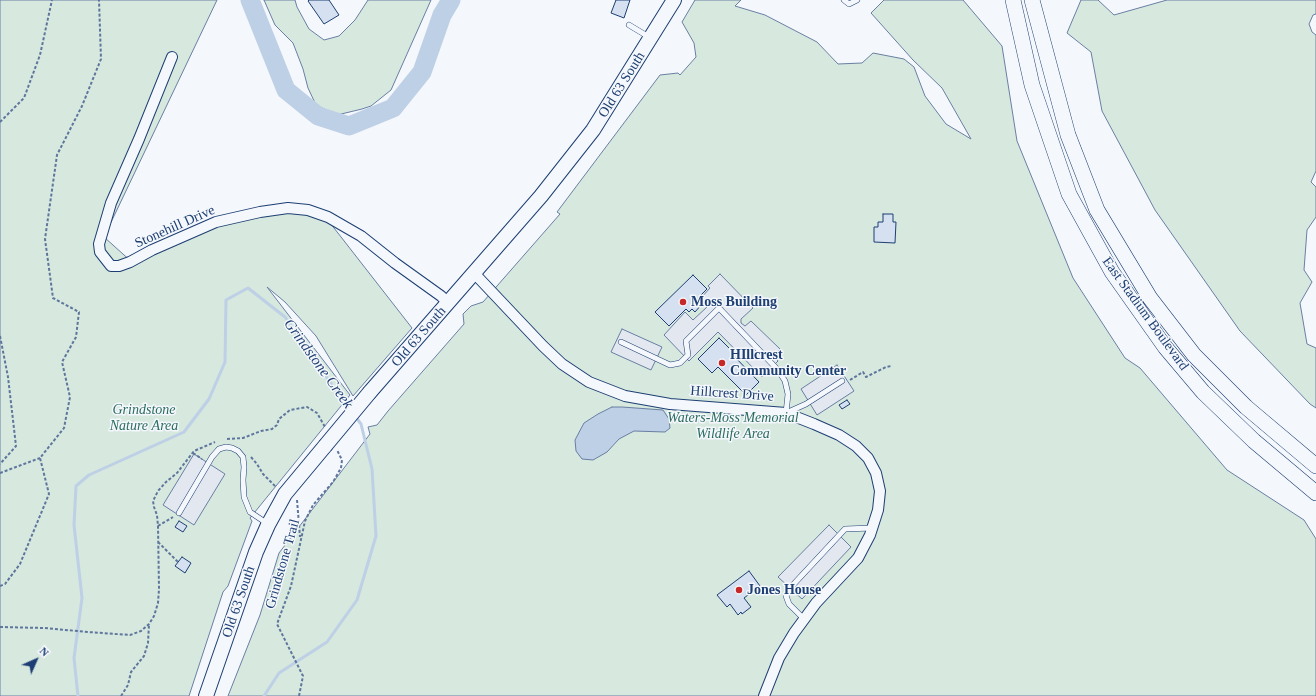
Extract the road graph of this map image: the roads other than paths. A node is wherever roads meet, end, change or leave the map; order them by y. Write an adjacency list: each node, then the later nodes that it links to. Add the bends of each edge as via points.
1 (674, 0): 7 (main road, Old 63 South)
2 (844, 0): 3 (lane, via 849,4)
3 (857, 0)
4 (1013, 0): 15 (main road, East Stadium Boulevard, via 1032,85 1070,194 1112,272 1166,347 1204,392 1254,441)
5 (1032, 0): 14 (main road, East Stadium Boulevard, via 1068,135 1097,210 1146,291 1194,355 1246,407)
6 (629, 25): 7 (lane)
7 (651, 38): 9 (main road, Old 63 South, via 593,130 541,196)
8 (172, 57): 10 (street, Stonehill Drive, via 111,203 99,244 100,252 111,266 130,262 216,222 288,208 308,210 328,217 361,236)
9 (474, 273): 10 (main road, Old 63 South); 13 (street, Hillcrest Drive, via 543,346 562,364 589,382 625,396 662,402)
10 (448, 303): 17 (main road, Old 63 South, bridge, via 370,392 330,447 285,494)
11 (621, 342): 13 (lane, via 666,363 680,363 688,356 686,340 719,308 778,370 785,381 788,394)
12 (842, 381): 13 (lane, via 806,404)
13 (786, 413): 18 (street, Hillcrest Drive, via 839,435 868,458 876,473 880,491 878,510)
14 (1316, 466)
15 (1316, 492)
16 (180, 513): 17 (lane, via 208,463 219,449 226,447 238,451 243,458 244,497 250,512)
17 (268, 524): 20 (main road, Old 63 South)
18 (872, 528): 19 (street, Hillcrest Drive, via 858,558); 19 (lane, via 845,529 791,587 786,596 789,604)
19 (804, 619): 21 (street, Hillcrest Drive, via 779,658)
20 (206, 696)
21 (764, 696)

